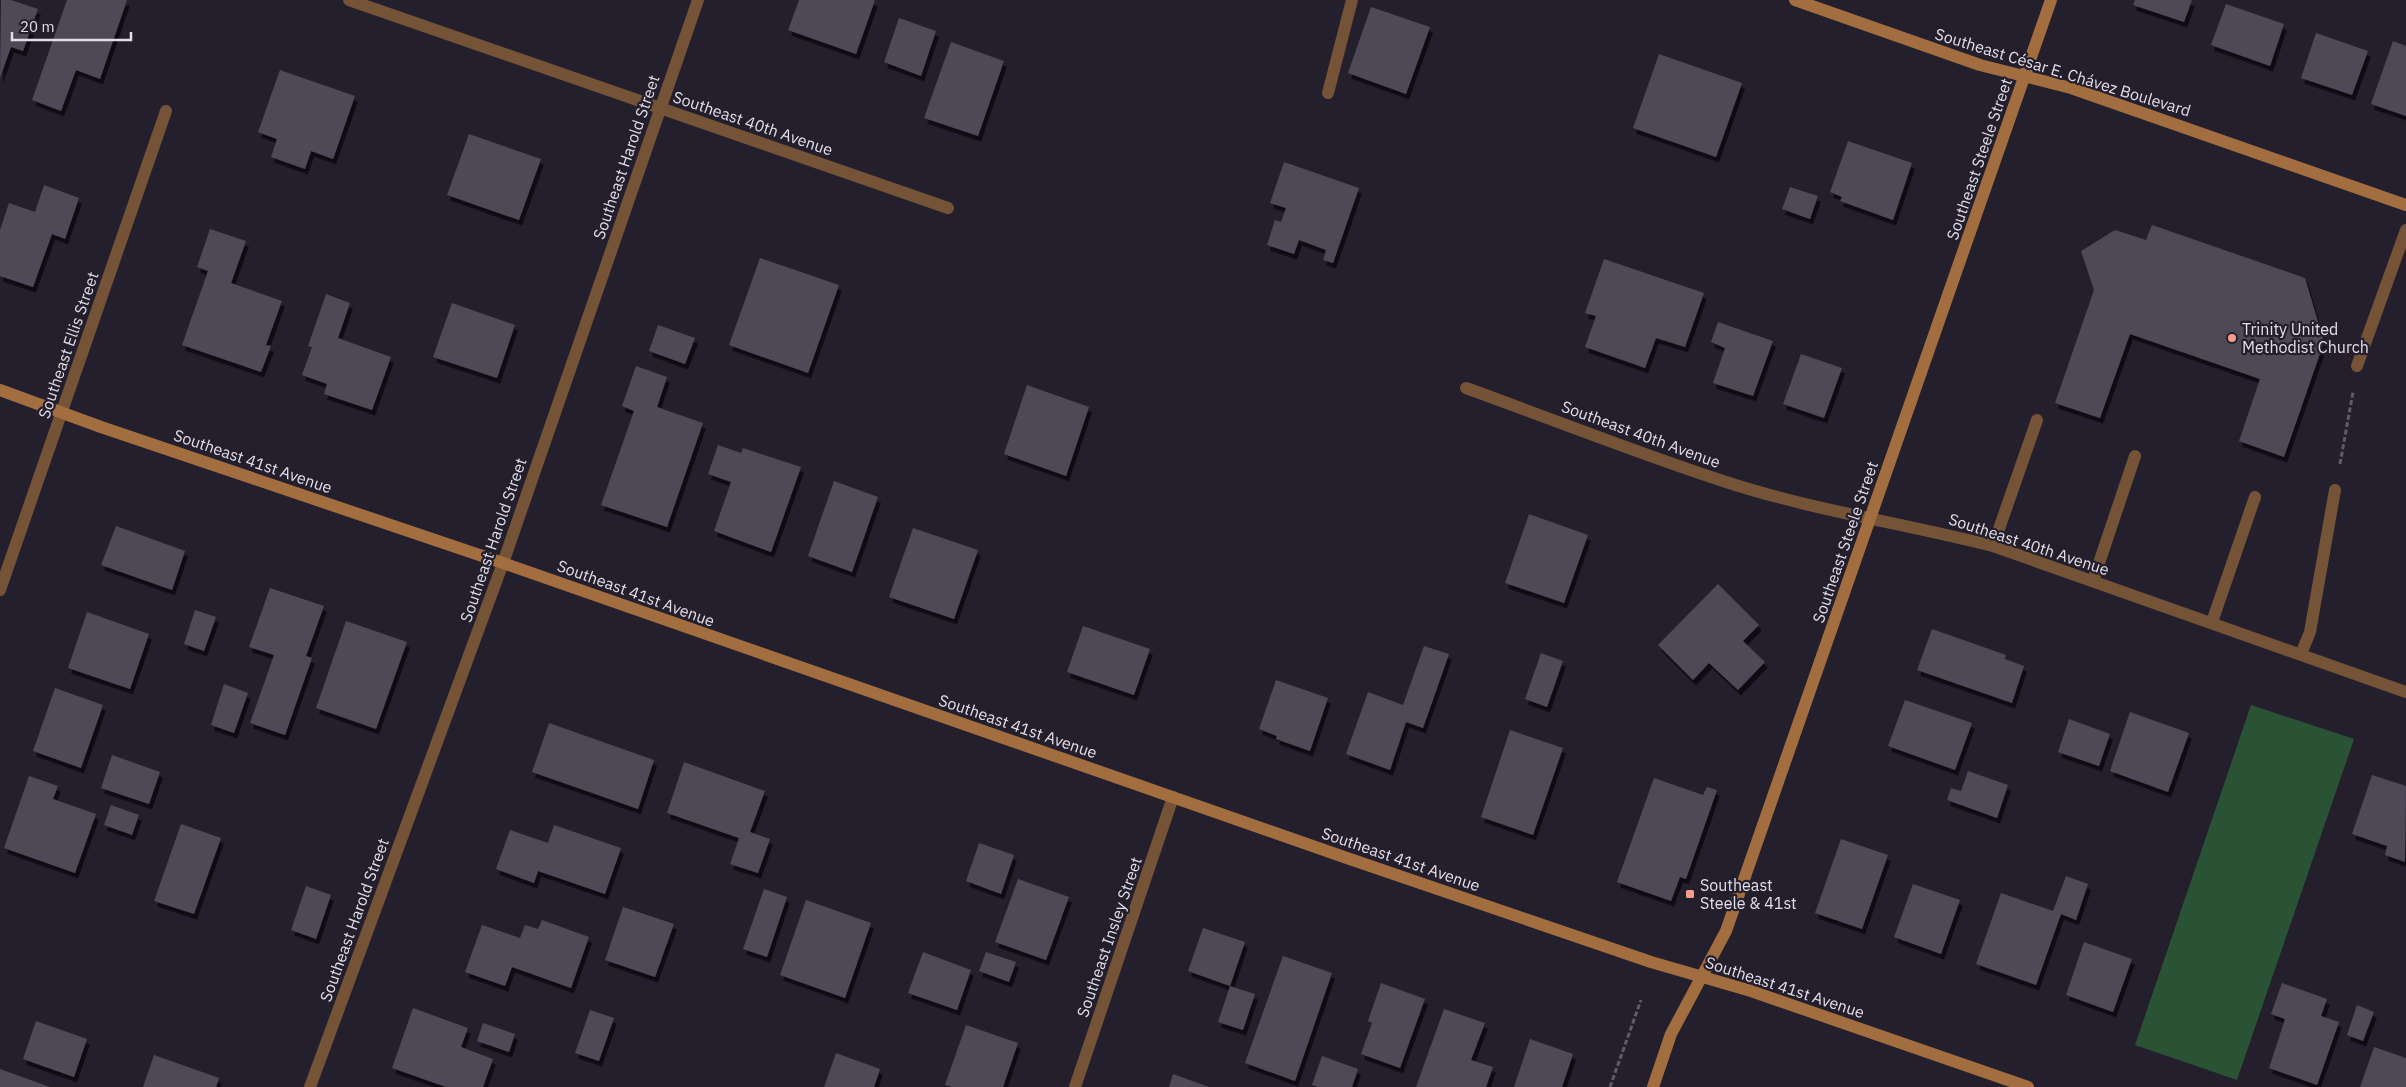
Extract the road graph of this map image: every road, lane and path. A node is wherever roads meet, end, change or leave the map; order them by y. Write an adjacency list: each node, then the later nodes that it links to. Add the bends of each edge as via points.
1 (349, 0): 8 (street, Southeast 40th Avenue)
2 (698, 0): 8 (street, Southeast Harold Street)
3 (1352, 0): 7 (street)
4 (1795, 0): 6 (street, Southeast César E. Chávez Boulevard, via 1980,65)
5 (2051, 0): 6 (street, Southeast Steele Street)
6 (2025, 76): 10 (street, Southeast César E. Chávez Boulevard, via 2071,88); 21 (street, Southeast Steele Street)
7 (1328, 93)
8 (660, 108): 11 (street, Southeast 40th Avenue); 23 (street, Southeast Harold Street)
9 (166, 111): 16 (street, Southeast Ellis Street)
10 (2406, 205)
11 (948, 208)
12 (2406, 230): 13 (street)
13 (2357, 366): 19 (path)
14 (1466, 388): 21 (street, Southeast 40th Avenue, via 1724,482 1818,508)
15 (0, 390): 16 (street, Southeast 41st Avenue)
16 (62, 413): 23 (street, Southeast 41st Avenue); 25 (street, Southeast Ellis Street)
17 (2037, 420): 22 (street)
18 (2135, 456): 24 (street)
19 (2335, 490): 27 (street, via 2310,632)
20 (2254, 497): 26 (street)
21 (1871, 518): 22 (street, Southeast 40th Avenue); 30 (street, Southeast Steele Street, via 1726,931)
22 (1993, 546): 24 (street, Southeast 40th Avenue)
23 (503, 563): 29 (street, Southeast 41st Avenue); 32 (street, Southeast Harold Street)
24 (2094, 581): 26 (street, Southeast 40th Avenue)
25 (0, 590)
26 (2212, 622): 27 (street, Southeast 40th Avenue)
27 (2301, 654): 28 (street, Southeast 40th Avenue)
28 (2406, 692)
29 (1173, 798): 30 (street, Southeast 41st Avenue); 33 (street, Southeast Insley Street)
30 (1702, 977): 35 (street, Southeast Steele Street, via 1671,1034); 36 (street, Southeast 41st Avenue, via 1761,994)
31 (1641, 1000): 34 (path)
32 (310, 1087)
33 (1075, 1087)
34 (1610, 1087)
35 (1653, 1087)
36 (2028, 1087)

